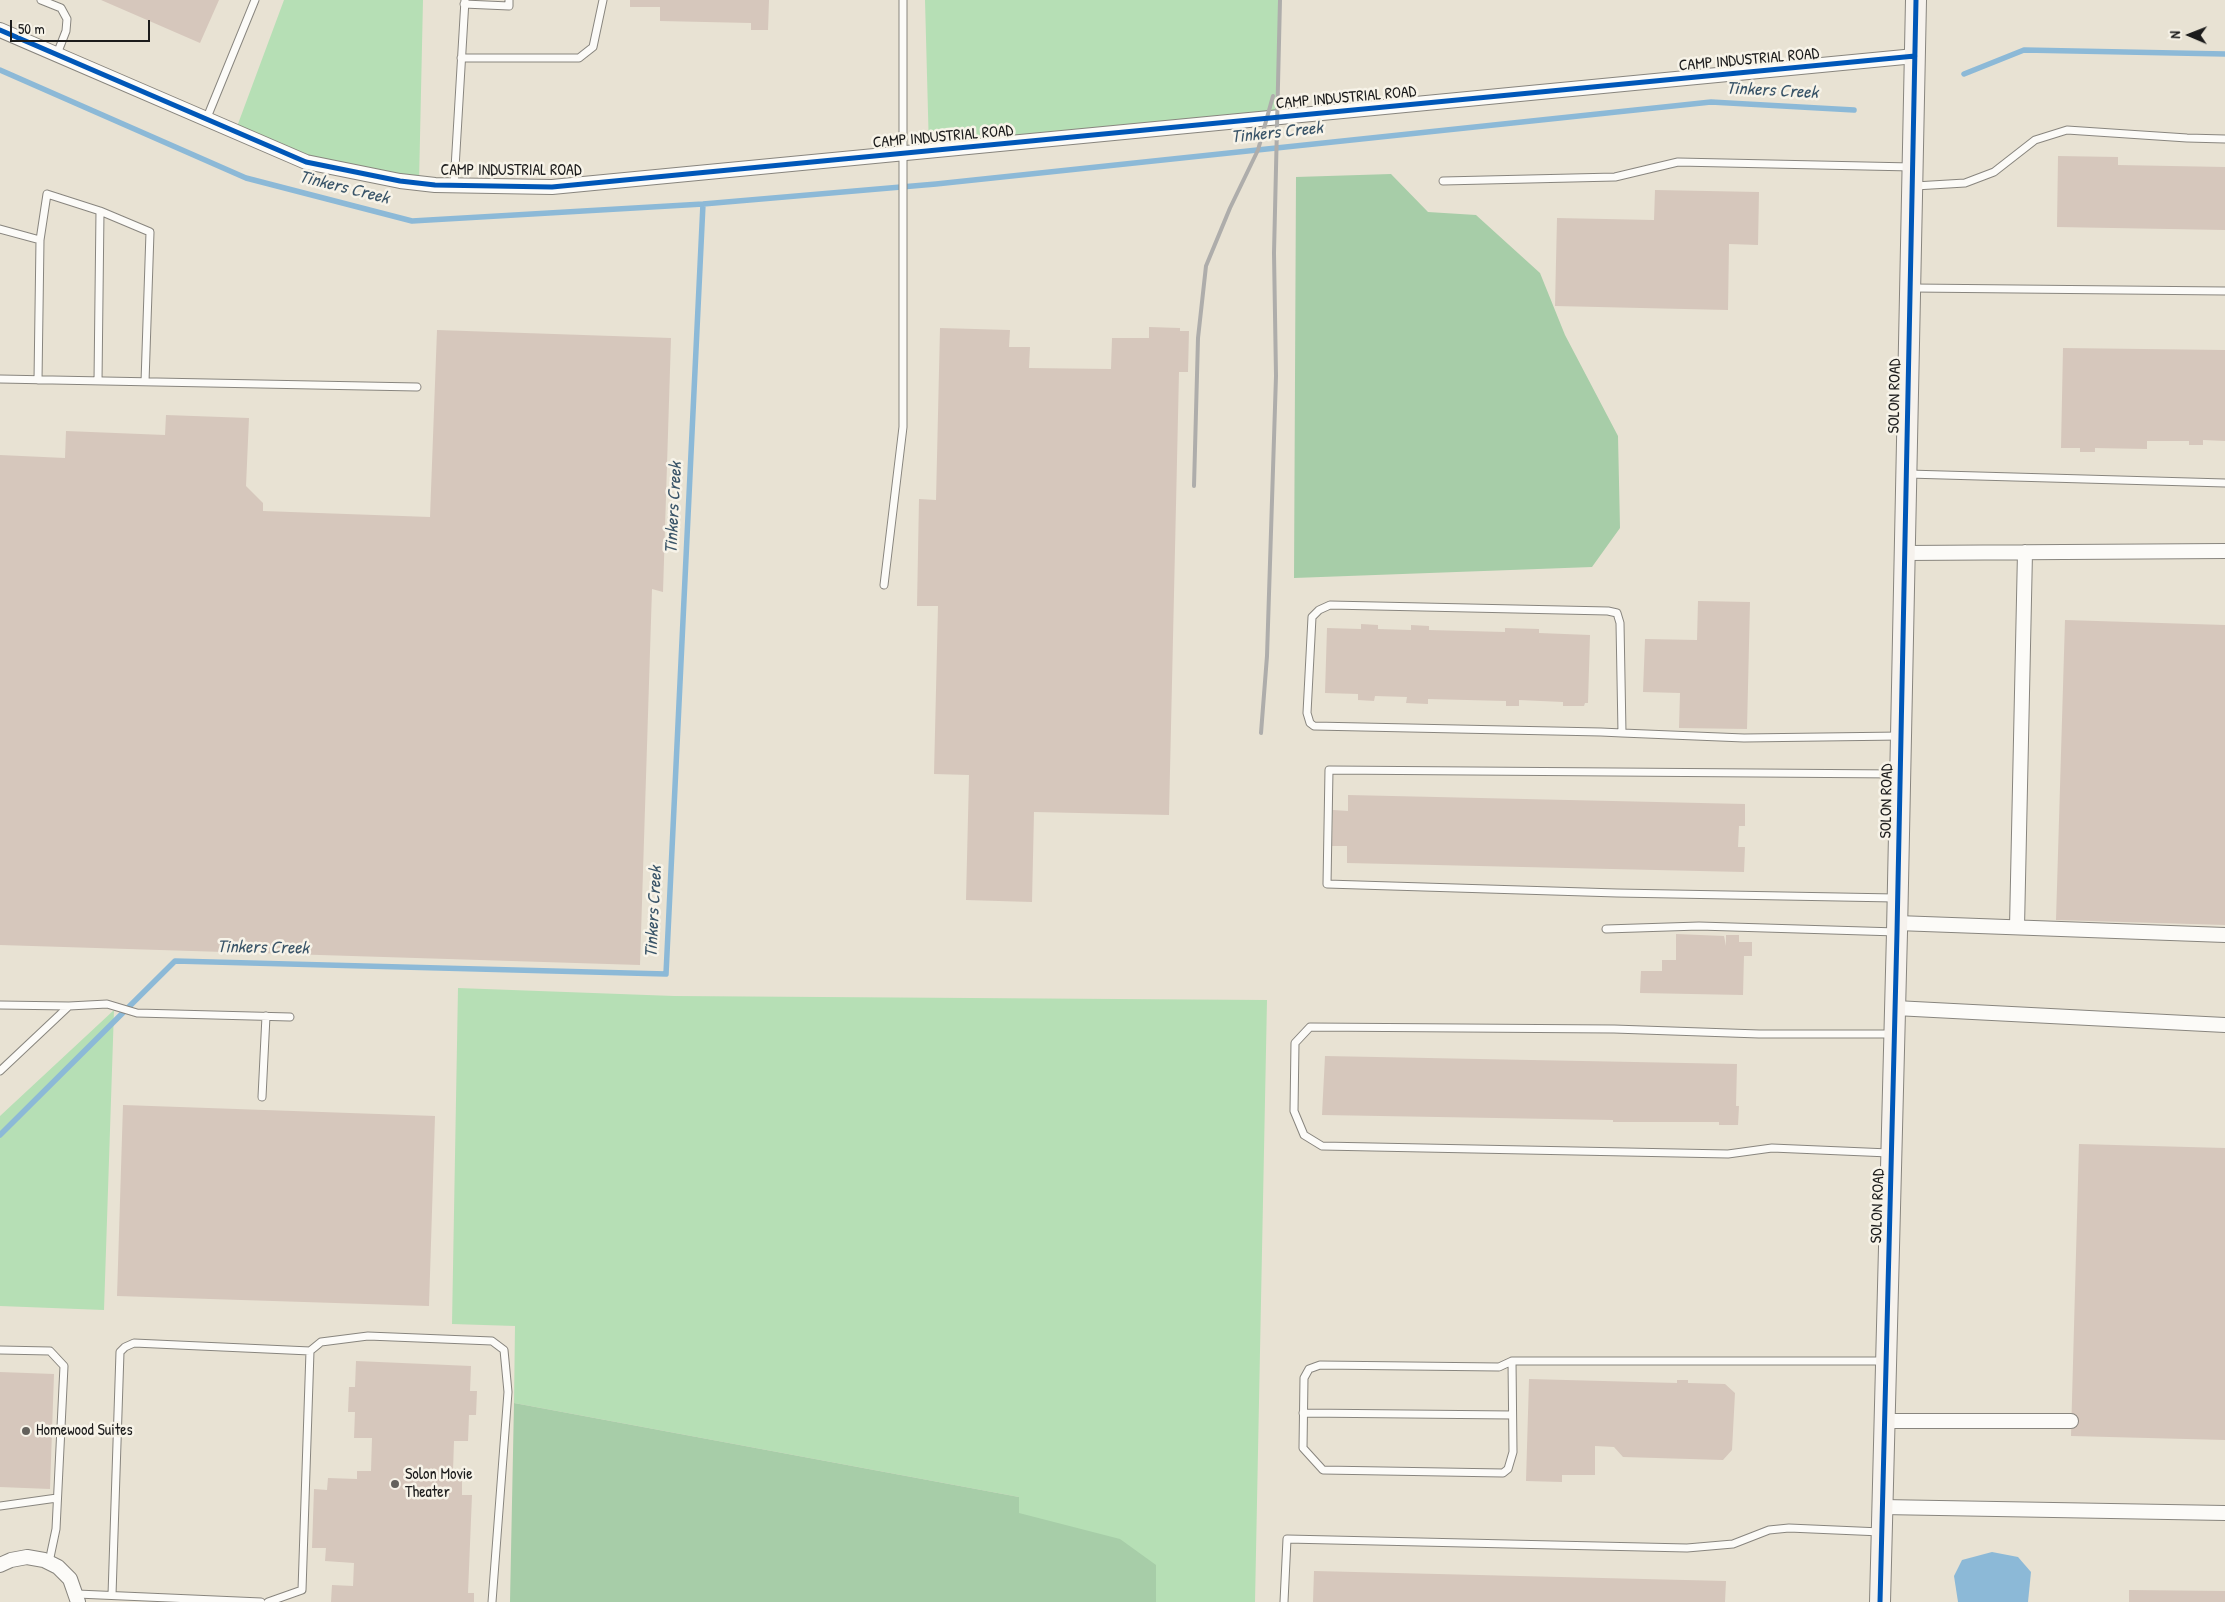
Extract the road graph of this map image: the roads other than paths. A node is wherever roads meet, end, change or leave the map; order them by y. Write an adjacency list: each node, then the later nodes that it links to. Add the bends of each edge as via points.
1 (41, 0): 9 (lane, via 60,8 67,19)
2 (255, 0): 12 (lane)
3 (509, 0): 7 (lane, via 509,6)
4 (603, 0): 11 (lane, via 594,46 579,58)
5 (903, 0): 14 (lane)
6 (1916, 0): 10 (street, SOLON ROAD)
7 (464, 2): 11 (lane)
8 (0, 30): 9 (street, CAMP INDUSTRIAL ROAD)
9 (57, 54): 12 (street, CAMP INDUSTRIAL ROAD)
10 (1915, 56): 14 (street, CAMP INDUSTRIAL ROAD); 15 (street, SOLON ROAD)
11 (461, 58): 17 (lane)
12 (206, 120): 17 (street, CAMP INDUSTRIAL ROAD, via 306,162 400,180)
13 (2225, 139): 15 (lane, via 2068,130 2035,140 1994,172 1965,183)
14 (904, 153): 17 (street, CAMP INDUSTRIAL ROAD, via 552,187); 33 (lane, via 902,427)
15 (1912, 176): 16 (lane, via 1678,162 1616,177); 21 (street, SOLON ROAD)
16 (1443, 181)
17 (454, 185)
18 (100, 211): 20 (lane, via 47,194); 25 (lane); 26 (lane, via 150,232)
19 (0, 229): 20 (lane)
20 (40, 240): 24 (lane)
21 (1910, 288): 22 (lane); 28 (street, SOLON ROAD)
22 (2225, 291)
23 (0, 379): 24 (lane)
24 (38, 380): 25 (lane)
25 (98, 381): 26 (lane)
26 (145, 382): 27 (lane)
27 (417, 387)
28 (1906, 474): 29 (lane); 32 (street, SOLON ROAD)
29 (2225, 483)
30 (2225, 551): 31 (street)
31 (2025, 552): 32 (street); 39 (street)
32 (1904, 553): 35 (street, SOLON ROAD)
33 (884, 585)
34 (1622, 733): 34 (lane, via 1314,726 1307,713 1312,617 1330,605 1618,613); 35 (lane, via 1744,738)
35 (1901, 736): 36 (street, SOLON ROAD)
36 (1899, 774): 37 (street, SOLON ROAD); 37 (lane, via 1329,770 1328,827 1328,884)
37 (1898, 898): 38 (street, SOLON ROAD)
38 (1897, 927): 39 (street); 40 (lane); 44 (street, SOLON ROAD)
39 (2017, 928): 41 (street)
40 (1606, 929)
41 (2225, 935)
42 (0, 1005): 43 (lane)
43 (69, 1006): 45 (lane, via 108,1004 137,1013); 49 (lane)
44 (1895, 1008): 47 (street); 48 (street, SOLON ROAD)
45 (266, 1016): 46 (lane); 50 (lane)
46 (290, 1017)
47 (2225, 1025)
48 (1894, 1034): 51 (street, SOLON ROAD); 51 (lane, via 1310,1028 1294,1043 1294,1111 1304,1135 1322,1146 1728,1154 1772,1148)
49 (0, 1071)
50 (262, 1097)
51 (1892, 1153): 55 (street, SOLON ROAD)
52 (0, 1350): 60 (lane, via 50,1351 64,1366)
53 (310, 1351): 67 (lane, via 134,1343 124,1347 120,1352); 70 (lane, via 302,1590); 71 (lane, via 321,1342 368,1336 492,1341 504,1350 508,1392)
54 (1512, 1361): 55 (lane); 56 (lane, via 1499,1367 1314,1366 1304,1378); 57 (lane)
55 (1886, 1361): 58 (street, SOLON ROAD)
56 (1303, 1413): 57 (lane); 57 (lane, via 1303,1448 1322,1470 1496,1475 1503,1473 1512,1460)
57 (1512, 1415)
58 (1885, 1421): 59 (street); 62 (street, SOLON ROAD)
59 (2071, 1421)
60 (57, 1498): 61 (lane); 65 (lane, via 56,1529)
61 (0, 1506)
62 (1882, 1507): 63 (street); 64 (street, SOLON ROAD)
63 (2225, 1513)
64 (1882, 1532): 72 (lane, via 1789,1528 1769,1530 1733,1544 1687,1548 1288,1539); 73 (street, SOLON ROAD)
65 (49, 1562): 66 (street, via 27,1557); 68 (street, via 70,1579)
66 (0, 1566)
67 (112, 1595): 68 (lane); 69 (lane)
68 (78, 1598)
69 (261, 1602)
70 (268, 1602)
71 (492, 1602)
72 (1284, 1602)
73 (1880, 1602)

